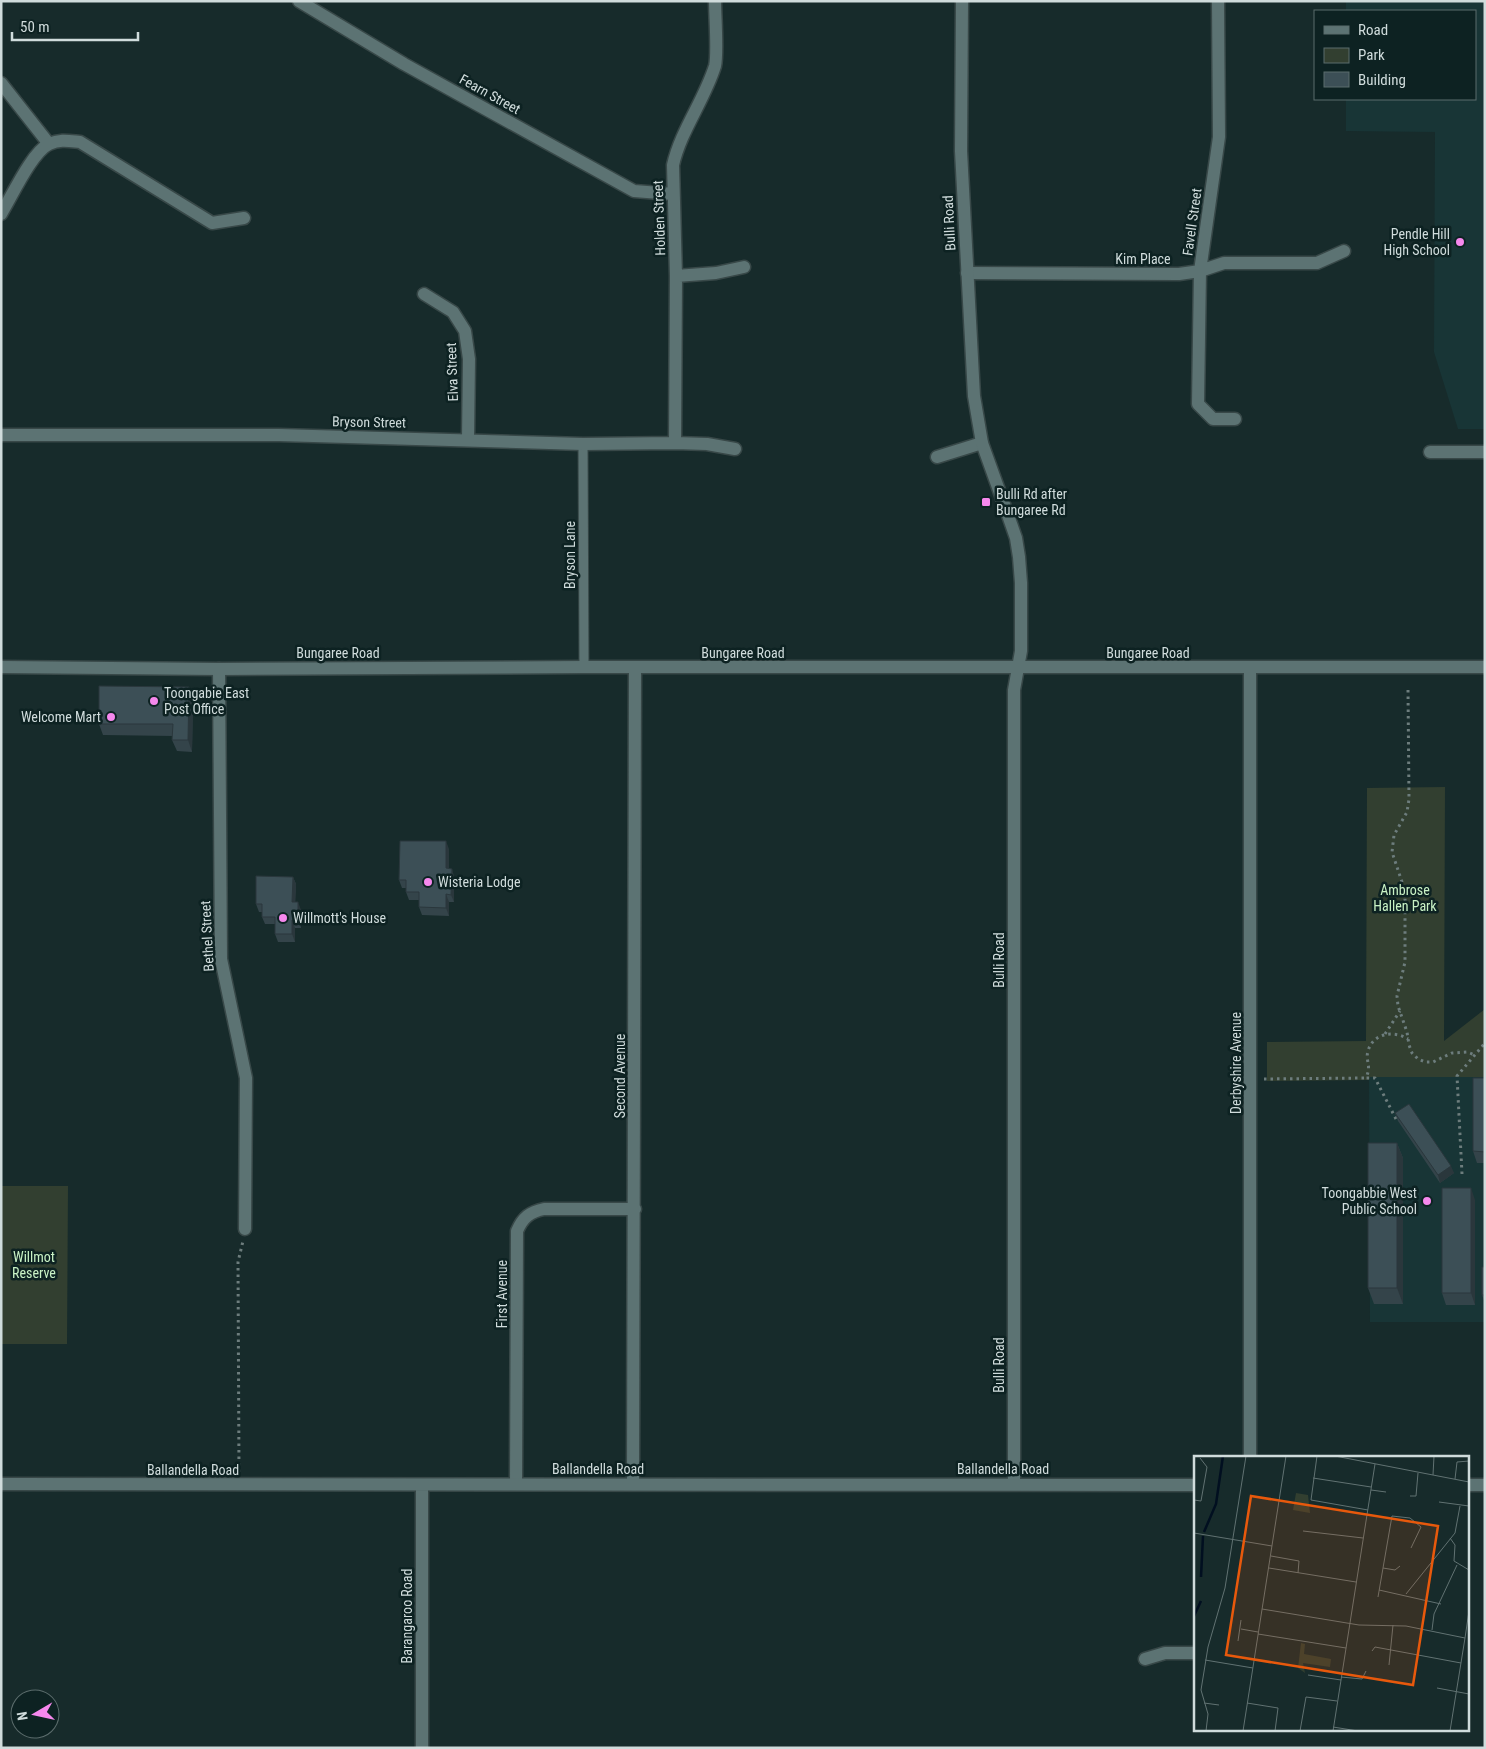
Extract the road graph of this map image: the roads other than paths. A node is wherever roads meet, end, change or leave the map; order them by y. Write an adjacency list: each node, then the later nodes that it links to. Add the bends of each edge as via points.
1 (299, 1): 7 (street, Fearn Street, via 404,64 634,191)
2 (715, 1): 7 (street, Holden Street, via 716,64 677,148 672,165)
3 (962, 1): 13 (street, Bulli Road, via 961,151)
4 (1218, 1): 12 (street, Favell Street, via 1219,137)
5 (1, 83): 6 (street)
6 (49, 144): 8 (street, via 37,153); 9 (street, via 62,140 80,142 212,223)
7 (673, 194): 14 (street, Holden Street)
8 (1, 214)
9 (244, 218)
10 (1344, 251): 12 (street, Kim Place, via 1317,263 1224,263)
11 (744, 267): 14 (street)
12 (1200, 271): 13 (street, Kim Place, via 1179,274); 16 (street, Favell Street, via 1198,404 1212,419)
13 (967, 273): 20 (street, Bulli Road, via 974,396)
14 (676, 276): 19 (street, Holden Street)
15 (424, 294): 18 (street, Elva Street, via 453,312 465,331 469,359)
16 (1234, 419)
17 (1, 435): 18 (street, Bryson Street, via 279,434)
18 (468, 440): 21 (street, Bryson Street)
19 (675, 443): 21 (street, Bryson Street); 22 (street, Bryson Street)
20 (982, 443): 25 (street); 30 (street, Bulli Road, via 1016,538 1021,583)
21 (583, 444): 27 (lane, Bryson Lane)
22 (735, 449)
23 (1430, 452): 24 (street)
24 (1485, 452)
25 (936, 457)
26 (1, 667): 32 (street, Bungaree Road)
27 (584, 667): 29 (street, Bungaree Road); 32 (street, Bungaree Road)
28 (1485, 667): 31 (street, Bungaree Road)
29 (634, 668): 30 (street, Bungaree Road); 33 (street, Second Avenue)
30 (1017, 668): 31 (street, Bungaree Road); 39 (street, Bulli Road, via 1014,690)
31 (1250, 668): 35 (street, Derbyshire Avenue)
32 (219, 669): 34 (street, Bethel Street, via 220,959 246,1078)
33 (635, 1208): 37 (street, First Avenue, via 544,1209 532,1212 522,1220 517,1231); 38 (street, Second Avenue)
34 (245, 1229)
35 (1250, 1456)
36 (1, 1484): 40 (street, Ballandella Road)
37 (516, 1484): 38 (street, Ballandella Road); 40 (street, Ballandella Road)
38 (633, 1484): 39 (street, Ballandella Road)
39 (1014, 1484): 41 (street, Ballandella Road)
40 (422, 1485): 46 (street, Barangaroo Road)
41 (1194, 1485)
42 (1468, 1485): 43 (street)
43 (1485, 1485)
44 (1194, 1653): 45 (street, via 1165,1653)
45 (1145, 1659)
46 (422, 1748)

